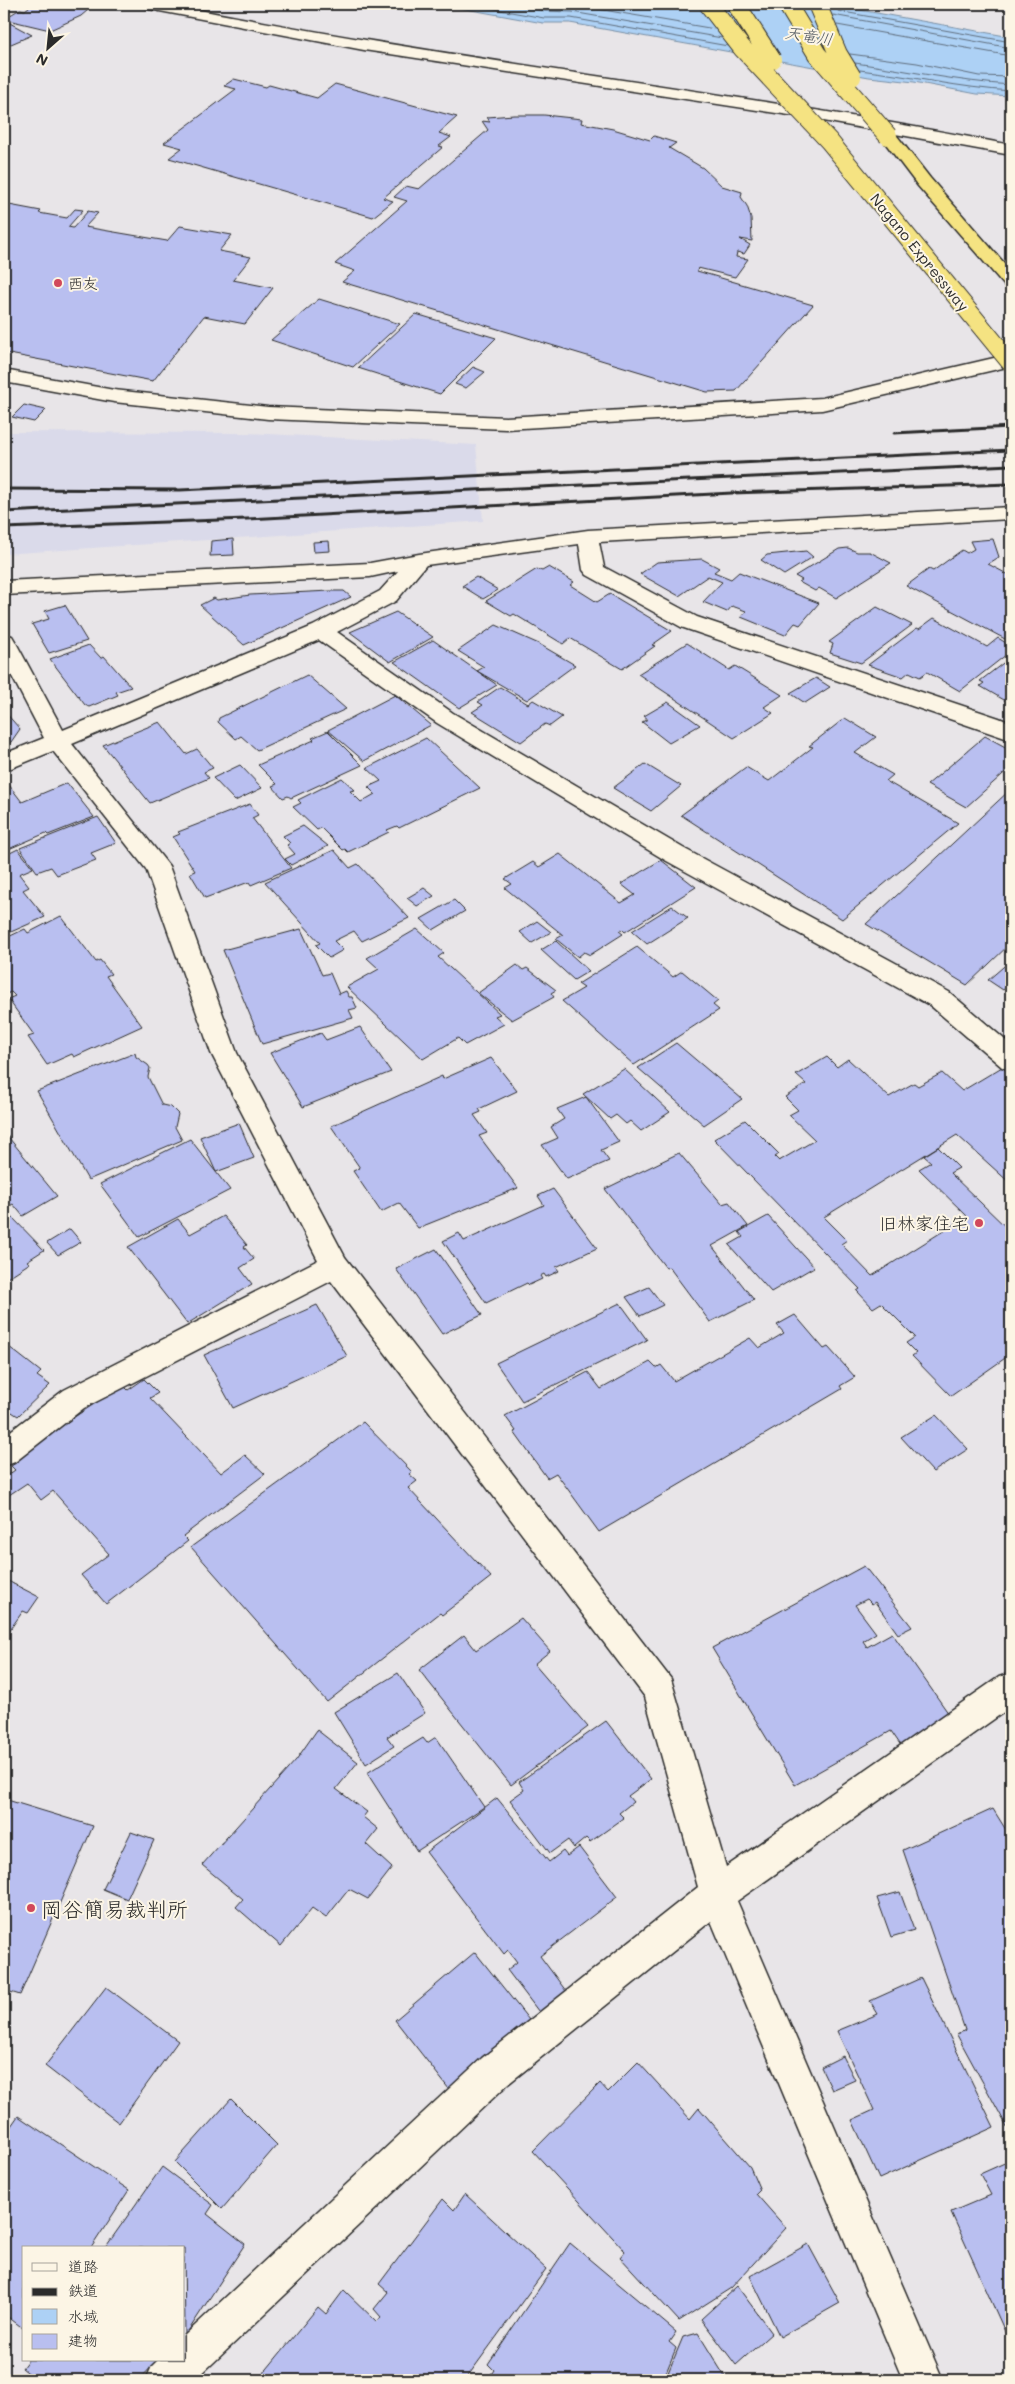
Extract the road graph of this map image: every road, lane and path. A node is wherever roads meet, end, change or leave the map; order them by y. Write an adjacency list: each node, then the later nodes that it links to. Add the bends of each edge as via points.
1 (149, 4): 8 (street, via 355,44 770,106 921,131)
2 (708, 4): 7 (highway, bridge, via 742,48)
3 (736, 4): 7 (highway, bridge)
4 (787, 4): 6 (highway, bridge, via 817,54)
5 (817, 4): 6 (highway, bridge, via 838,54)
6 (888, 136): 9 (highway)
7 (829, 141): 10 (highway, Nagano Expressway, bridge)
8 (1011, 150)
9 (1011, 282)
10 (1011, 361): 11 (street, via 822,404 506,423 268,413 114,396)
11 (4, 376)
12 (1011, 513): 13 (street)
13 (588, 536): 14 (street); 18 (street, via 594,570 688,622)
14 (419, 560): 15 (street, via 370,570); 16 (street, via 388,596)
15 (4, 588)
16 (320, 631): 19 (street); 21 (street, via 445,718 674,854 940,999)
17 (4, 641): 19 (street)
18 (1011, 732)
19 (57, 741): 20 (street); 22 (street, via 157,866 224,1054)
20 (4, 764)
21 (1011, 1060)
22 (336, 1265): 23 (street, via 74,1399); 25 (street, via 659,1690)
23 (4, 1453)
24 (1011, 1688): 25 (street)
25 (717, 1894): 26 (street, via 495,2071); 27 (street)
26 (166, 2380)
27 (923, 2380)

